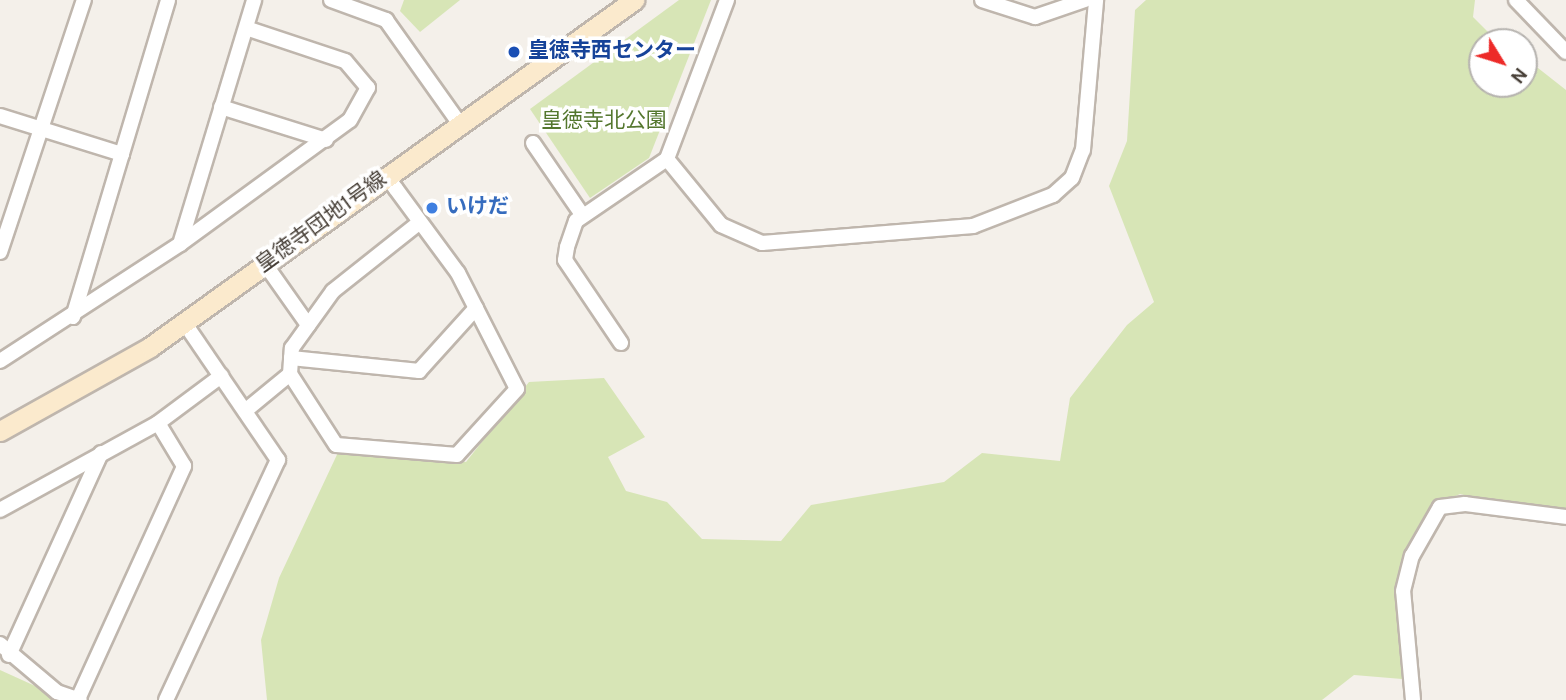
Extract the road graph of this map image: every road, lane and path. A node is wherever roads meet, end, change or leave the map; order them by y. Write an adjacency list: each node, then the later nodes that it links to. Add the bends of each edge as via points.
1 (84, 0): 18 (street)
2 (169, 0): 21 (street)
3 (254, 0): 13 (street)
4 (331, 0): 12 (street)
5 (385, 0): 12 (street)
6 (634, 0): 17 (street, 皇徳寺団地1号線)
7 (727, 0): 22 (street)
8 (982, 0): 9 (street, via 1035,17)
9 (1085, 0)
10 (1096, 0): 22 (street, via 1076,171 1053,195 973,226 754,242 721,225)
11 (1516, 0): 14 (street)
12 (380, 16): 17 (street)
13 (246, 28): 15 (street); 19 (street, via 339,57 366,81 365,98)
14 (1564, 48)
15 (221, 107): 19 (street); 26 (street)
16 (0, 116): 18 (street)
17 (460, 124): 23 (street, 皇徳寺団地1号線)
18 (42, 129): 21 (street); 27 (street)
19 (326, 140): 26 (street)
20 (533, 143): 24 (street)
21 (122, 154): 30 (street)
22 (667, 159): 24 (street)
23 (387, 177): 25 (street); 28 (street, 皇徳寺団地1号線)
24 (583, 216): 33 (street, via 565,260)
25 (421, 222): 29 (street); 32 (street, via 333,291)
26 (180, 244): 30 (street)
27 (0, 252)
28 (265, 264): 31 (street, 皇徳寺団地1号線); 32 (street)
29 (476, 308): 34 (street, via 419,370); 36 (street, via 517,388 457,455 337,444)
30 (73, 317): 35 (street)
31 (184, 322): 37 (street); 40 (street, 皇徳寺団地1号線)
32 (308, 325): 34 (street)
33 (621, 343)
34 (291, 358): 36 (street)
35 (0, 361)
36 (290, 374): 38 (street)
37 (221, 376): 38 (street); 39 (street)
38 (245, 411): 46 (street, via 278,460)
39 (158, 423): 41 (street); 45 (street, via 184,466)
40 (0, 431)
41 (101, 453): 42 (street); 44 (street)
42 (0, 510)
43 (1566, 517): 47 (street, via 1465,504 1440,507 1412,556 1404,591)
44 (5, 650): 45 (street, via 57,692)
45 (79, 700)
46 (166, 700)
47 (1413, 700)

